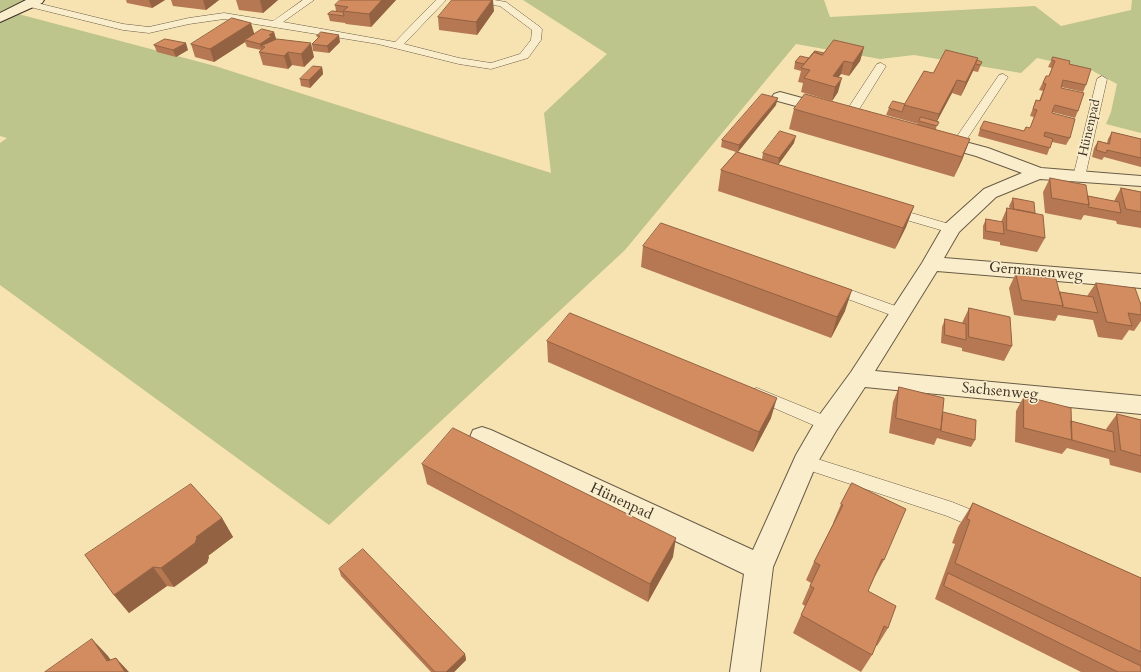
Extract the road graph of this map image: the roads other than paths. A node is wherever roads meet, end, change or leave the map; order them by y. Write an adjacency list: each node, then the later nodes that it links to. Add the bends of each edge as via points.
1 (309, 0): 6 (lane)
2 (441, 0): 7 (lane)
3 (474, 0): 7 (lane, via 503,4 538,29 536,40 524,56 492,66)
4 (33, 2): 5 (street); 6 (lane, via 123,27 149,30 224,16)
5 (0, 18)
6 (276, 23): 7 (lane)
7 (397, 46)
8 (881, 66): 12 (lane)
9 (1003, 77): 14 (lane)
10 (1102, 79): 16 (lane, Hünenpad)
11 (780, 97): 12 (street)
12 (857, 118)
13 (926, 137): 14 (street, Hünenpad)
14 (957, 145): 15 (street, Hünenpad)
15 (1038, 173): 16 (street, Hünenpad); 19 (street, Hünenpad, via 990,192)
16 (1079, 177): 17 (street, Hünenpad)
17 (1141, 181)
18 (882, 208): 19 (lane)
19 (951, 229): 20 (street, Hünenpad)
20 (931, 264): 21 (street, Germanenweg); 23 (street, Hünenpad)
21 (1141, 281)
22 (817, 284): 23 (lane)
23 (899, 313): 24 (street, Hünenpad)
24 (859, 378): 26 (street, Sachsenweg); 27 (street, Hünenpad)
25 (746, 390): 27 (lane)
26 (1141, 405)
27 (827, 424): 29 (street, Hünenpad)
28 (482, 437): 31 (street, Hünenpad)
29 (805, 462): 30 (lane, via 952,510); 31 (street, Hünenpad)
30 (1001, 531)
31 (759, 567): 32 (street, Hünenpad)
32 (745, 672)

